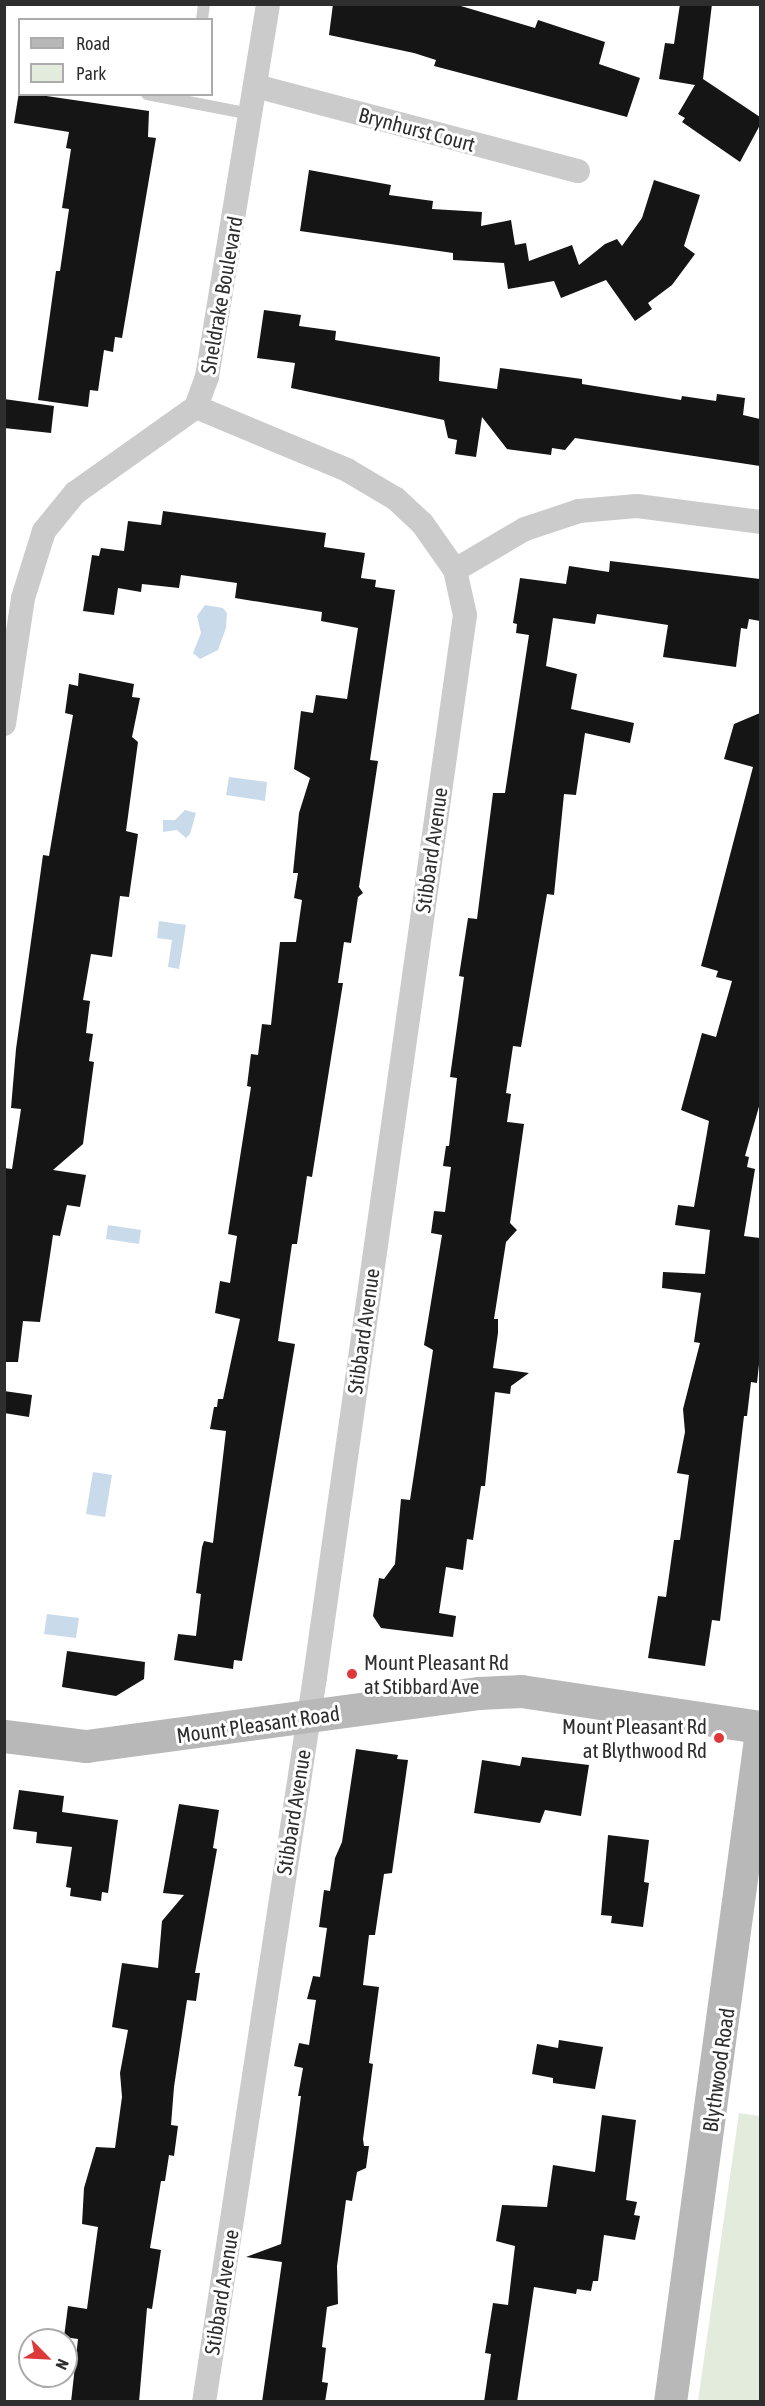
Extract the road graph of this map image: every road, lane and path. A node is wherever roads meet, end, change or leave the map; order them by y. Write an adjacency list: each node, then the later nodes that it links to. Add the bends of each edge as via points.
1 (268, 4): 2 (street, Sheldrake Boulevard)
2 (256, 86): 5 (street, Sheldrake Boulevard); 6 (street, Brynhurst Court)
3 (168, 96): 4 (lane)
4 (189, 98): 5 (lane)
5 (251, 114): 7 (street, Sheldrake Boulevard, via 212,365)
6 (578, 171)
7 (196, 407): 9 (street, Stibbard Avenue, via 373,483 422,523); 10 (street, via 75,493 44,531 23,598)
8 (760, 522): 9 (street, via 647,507 579,511 525,529)
9 (455, 570): 11 (street, Stibbard Avenue, via 465,615)
10 (4, 724)
11 (308, 1718): 12 (main road, Mount Pleasant Road, via 479,1693 521,1691); 13 (main road, Mount Pleasant Road, via 86,1746); 15 (street, Stibbard Avenue)
12 (760, 1727)
13 (4, 1736)
14 (760, 1738): 16 (main road, Blythwood Road)
15 (204, 2402)
16 (670, 2402)

